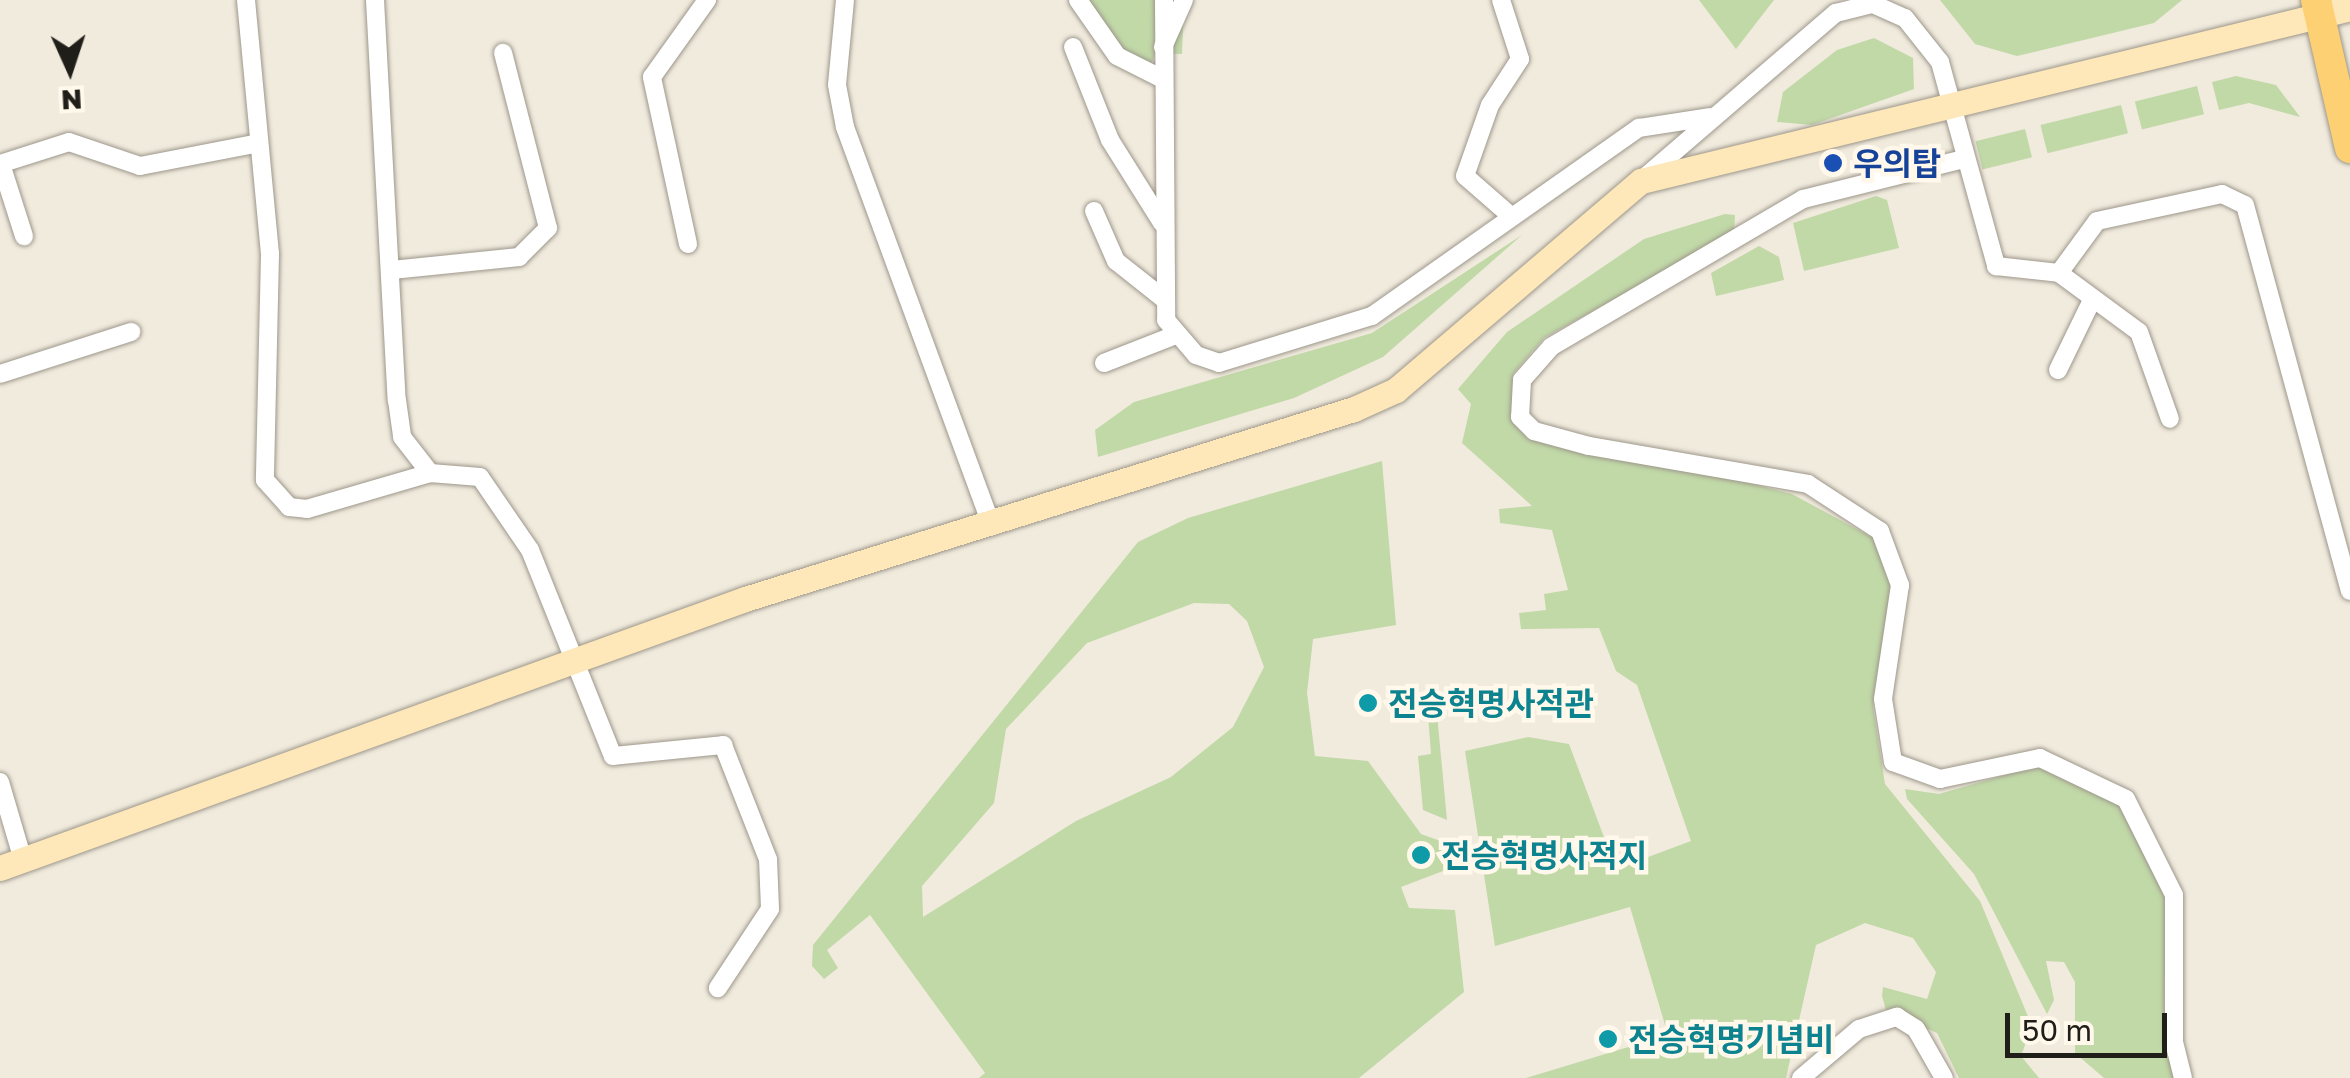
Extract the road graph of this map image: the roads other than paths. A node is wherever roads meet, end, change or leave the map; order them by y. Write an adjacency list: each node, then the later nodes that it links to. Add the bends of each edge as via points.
1 (246, 0): 17 (street)
2 (376, 0): 27 (street)
3 (707, 0): 26 (street, via 652,77)
4 (845, 0): 38 (street, via 837,85 846,127)
5 (1078, 0): 14 (street, via 1118,56)
6 (1164, 0): 12 (street)
7 (1184, 0): 12 (street)
8 (1501, 0): 23 (street, via 1520,59 1490,104 1464,176)
9 (2316, 8): 10 (main road); 15 (main road); 18 (main road)
10 (2350, 8)
11 (1073, 47): 24 (street, via 1110,140)
12 (1162, 48): 14 (street)
13 (503, 54): 27 (street, via 548,228 519,257)
14 (1163, 79): 24 (street)
15 (1952, 107): 16 (street, via 1927,38 1872,4 1836,13); 19 (street); 21 (main road)
16 (1710, 117): 21 (street); 23 (street, via 1639,128)
17 (259, 143): 20 (street, via 140,166 70,142); 37 (street, via 270,254 265,480 289,507 307,509)
18 (2350, 148)
19 (1964, 159): 28 (street, via 1996,266); 46 (street, via 1803,199 1551,347 1522,380 1520,417 1534,431 1589,446 1808,484 1880,531 1900,585 1882,699 1893,762 1940,779 2040,758 2126,799 2174,895 2174,1042)
20 (0, 164): 25 (street)
21 (1641, 181): 38 (main road, via 1396,390 1325,421)
22 (1094, 211): 29 (street, via 1116,261)
23 (1512, 218): 32 (street, via 1372,316 1302,344 1218,363)
24 (1162, 224): 29 (street)
25 (24, 236)
26 (688, 244)
27 (392, 270): 37 (street, via 402,437)
28 (2059, 272): 30 (street); 39 (street, via 2097,222 2222,194 2245,206)
29 (1164, 299): 32 (street)
30 (2092, 300): 34 (street); 36 (street, via 2146,343)
31 (131, 332): 35 (street)
32 (1174, 336): 33 (street)
33 (1104, 363)
34 (2058, 370)
35 (0, 374)
36 (2170, 420)
37 (430, 474): 40 (street, via 480,476 530,550)
38 (990, 522): 40 (main road)
39 (2350, 591)
40 (570, 662): 42 (main road); 43 (street, via 613,756 705,740 734,760 768,859 770,909)
41 (0, 782): 42 (street)
42 (12, 864)
43 (718, 988)
44 (1801, 1078): 45 (street, via 1880,1017 1916,1028)
45 (1944, 1078)
46 (2183, 1078)

